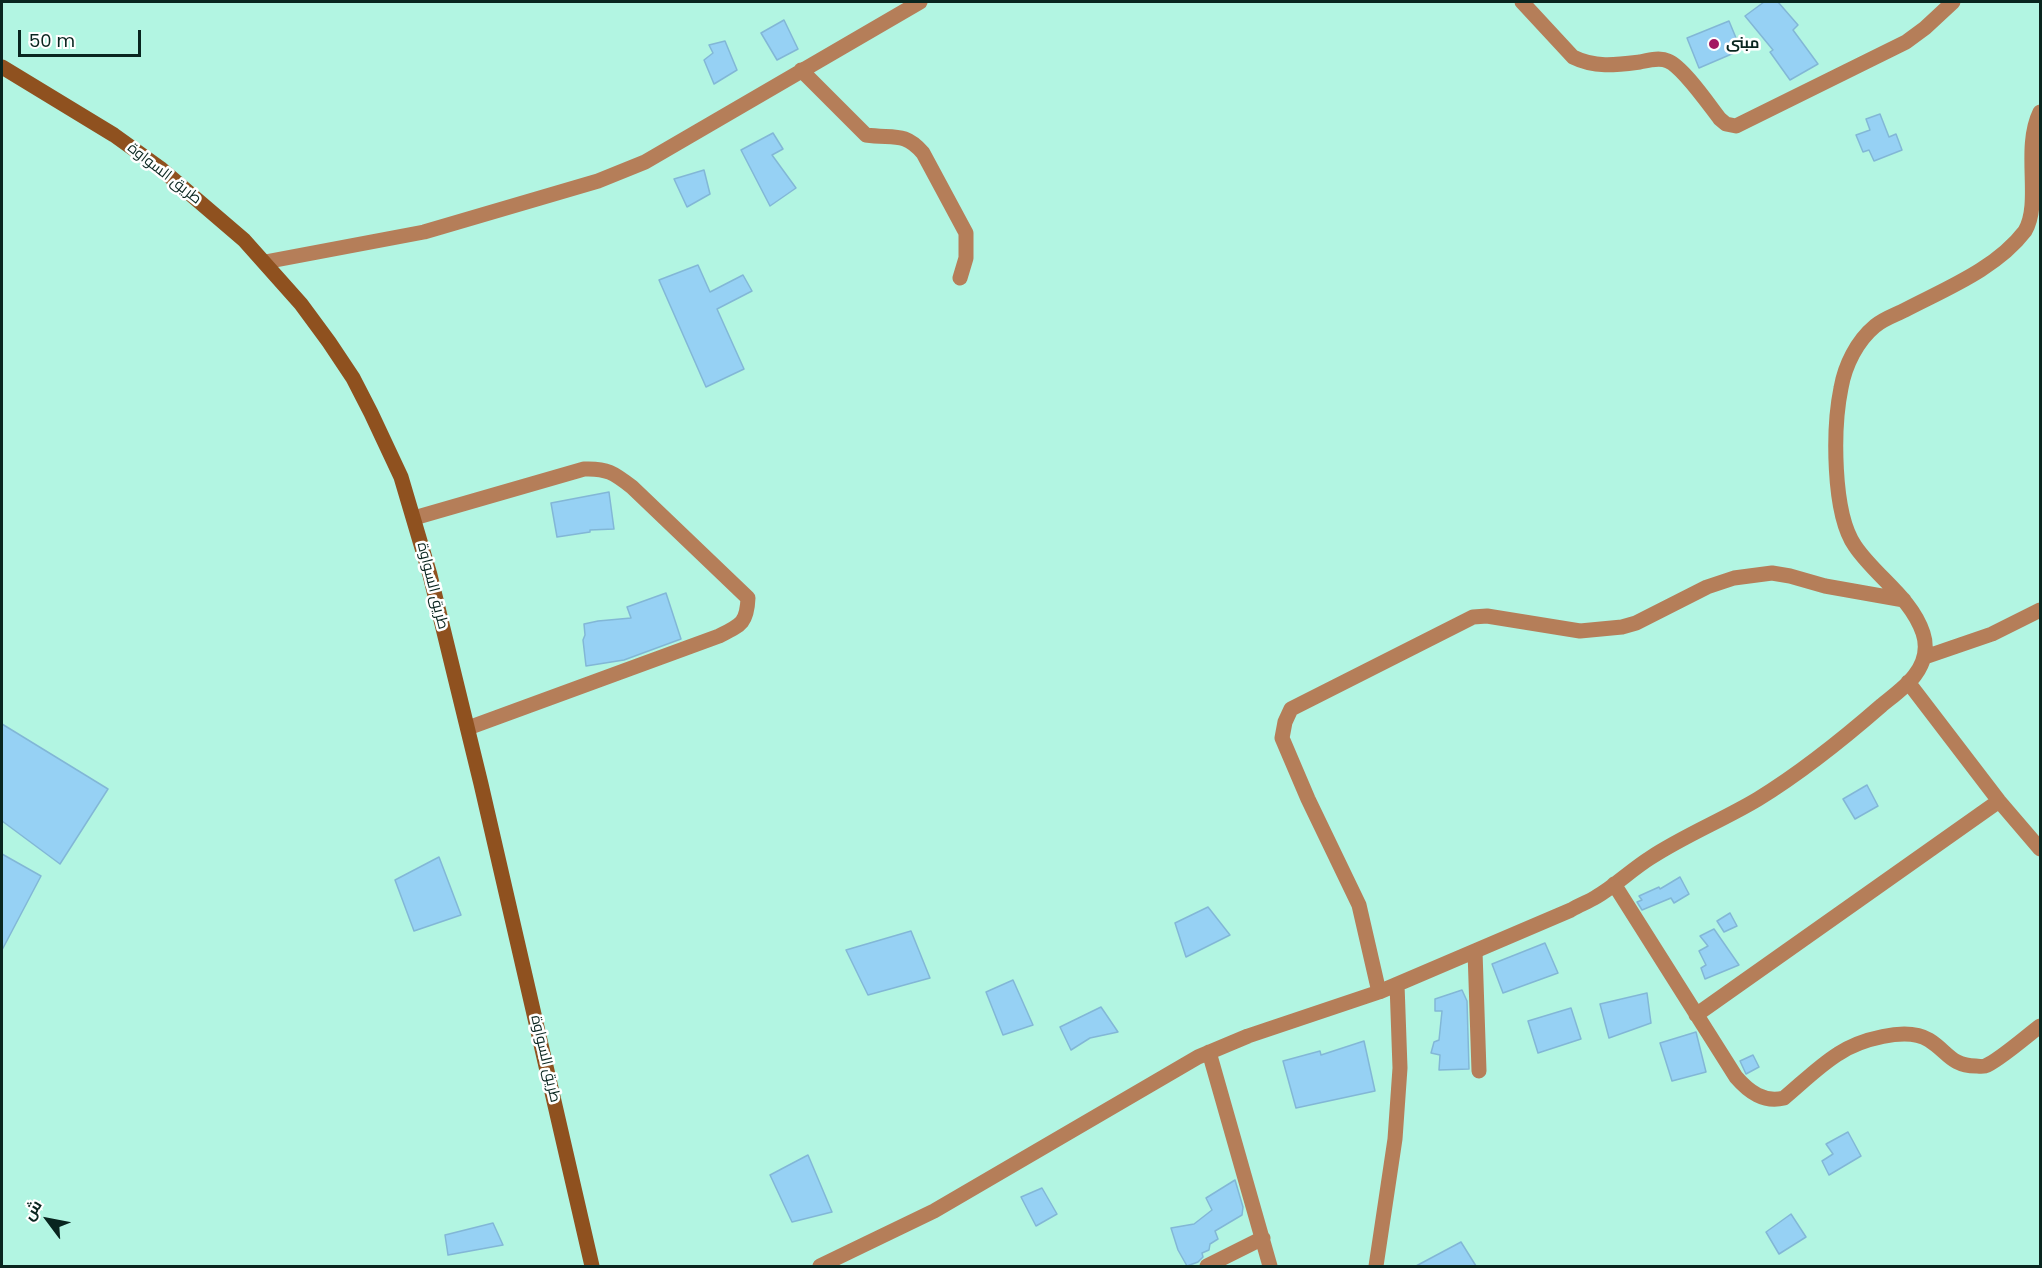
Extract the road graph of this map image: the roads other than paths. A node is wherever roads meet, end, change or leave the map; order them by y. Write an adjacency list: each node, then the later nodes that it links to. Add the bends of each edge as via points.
1 (920, 2): 5 (street)
2 (1522, 2): 3 (street, via 1573,57 1609,66 1667,61 1720,119 1736,126 1906,42)
3 (1953, 2)
4 (2, 67): 7 (street, طريق السواوة, via 114,135 160,168)
5 (801, 70): 7 (street, via 645,162 598,181 424,232); 8 (street, via 866,135 904,137 923,153 966,233 966,258)
6 (2040, 112): 10 (street, via 2032,140 2034,209 2028,228 1989,263 1876,325 1847,365 1840,390 1836,468 1844,523 1854,546)
7 (265, 262): 9 (street, طريق السواوة, via 301,304 353,378 393,458)
8 (960, 278)
9 (414, 518): 14 (street, طريق السواوة); 14 (street, via 584,469 600,468 632,486 748,597 748,615 737,627 719,636)
10 (1904, 600): 12 (street, via 1913,609 1924,635); 20 (street, via 1772,573 1734,578 1707,587 1622,627 1580,631 1473,617 1291,710 1282,738 1359,905)
11 (2040, 610): 12 (street, via 1992,634)
12 (1925, 657): 13 (street)
13 (1908, 682): 15 (street); 17 (street, via 1798,772 1650,858)
14 (468, 729): 26 (street, طريق السواوة)
15 (1999, 801): 16 (street); 21 (street)
16 (2040, 849)
17 (1614, 884): 18 (street, via 1571,910); 21 (street)
18 (1475, 951): 19 (street); 24 (street)
19 (1397, 984): 20 (street); 30 (street, via 1400,1068 1395,1139)
20 (1379, 992): 23 (street)
21 (1696, 1015): 22 (street, via 1748,1090 1775,1100 1785,1098 1839,1053 1894,1034 1918,1036 1958,1063 1984,1066)
22 (2040, 1026)
23 (1209, 1053): 25 (street); 27 (street, via 1142,1088 934,1211)
24 (1479, 1071)
25 (1263, 1238): 28 (street); 29 (street)
26 (592, 1266)
27 (820, 1266)
28 (1207, 1266)
29 (1270, 1266)
30 (1376, 1266)

